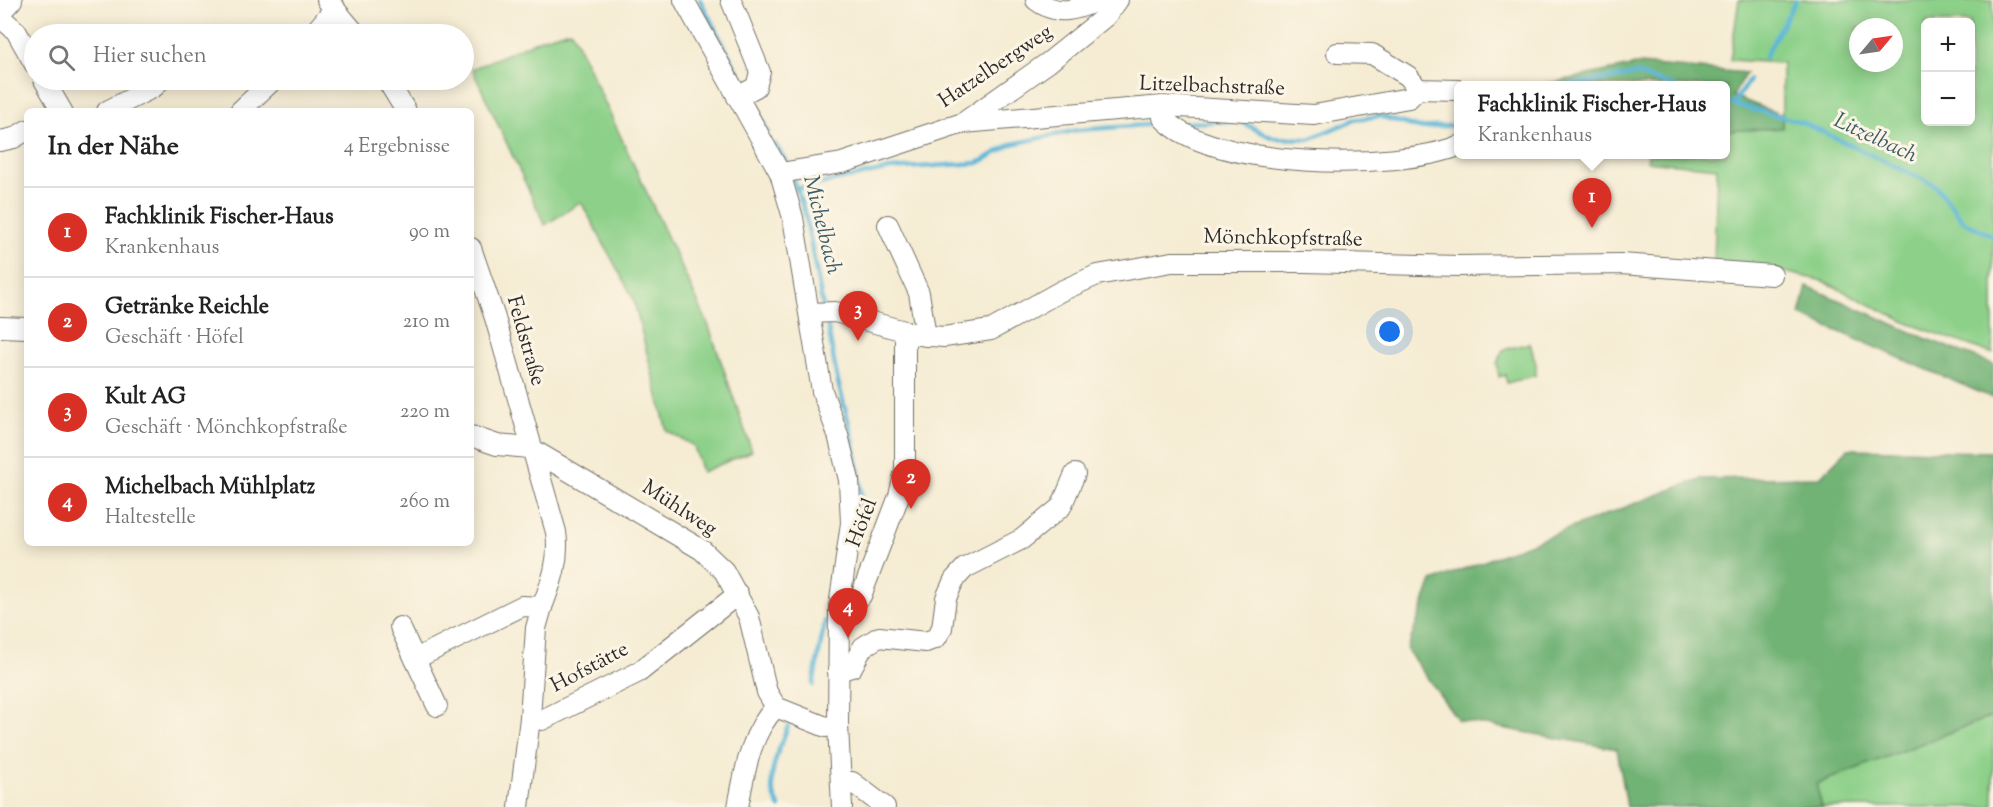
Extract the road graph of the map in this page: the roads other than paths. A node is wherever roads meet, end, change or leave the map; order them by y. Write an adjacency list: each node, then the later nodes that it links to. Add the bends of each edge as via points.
1 (12, 0): 8 (street)
2 (684, 0): 19 (street)
3 (731, 0): 19 (street, via 760,72)
4 (1036, 0): 5 (street, via 1054,10 1071,12)
5 (1099, 0)
6 (1118, 0): 25 (street, Hatzelbergweg, via 1106,16 1065,49)
7 (331, 4): 9 (street); 10 (street)
8 (0, 15): 11 (street)
9 (319, 24)
10 (348, 24)
11 (24, 45)
12 (1337, 53): 13 (street, via 1372,54 1408,76)
13 (1418, 89): 18 (street, Litzelbachstraße); 24 (street, Litzelbachstraße, via 1409,98 1314,115)
14 (49, 90): 20 (street)
15 (148, 90): 21 (street)
16 (262, 90): 22 (street)
17 (393, 90): 23 (street)
18 (1454, 90)
19 (746, 92): 29 (street)
20 (58, 108)
21 (113, 108)
22 (243, 108)
23 (404, 108)
24 (1166, 117): 25 (street, Litzelbachstraße); 28 (street, Litzelbachstraße, via 1201,142 1265,156 1325,163 1413,158)
25 (963, 123): 29 (street, Hatzelbergweg, via 842,163)
26 (24, 132): 27 (street)
27 (0, 141)
28 (1454, 147)
29 (787, 172): 33 (street, via 793,218)
30 (888, 225): 37 (street, via 919,293)
31 (474, 257): 39 (street, Feldstraße)
32 (1772, 275): 37 (street, Mönchkopfstraße, via 1621,264 1172,262 1097,275 991,330)
33 (821, 312): 36 (street, Mönchkopfstraße); 43 (street, via 822,391 849,480 851,523)
34 (0, 327): 35 (street)
35 (24, 328)
36 (905, 332): 37 (street, Mönchkopfstraße); 43 (street, Höfel, via 905,470 899,496 861,596)
37 (926, 336)
38 (474, 437): 39 (street, Mühlweg, via 497,445)
39 (530, 448): 41 (street, Mühlweg, via 689,540 724,571); 42 (street, Feldstraße, via 559,551)
40 (1075, 474): 46 (street, via 1061,507 1022,539 965,568 954,580 936,638 926,642 879,637 864,647 852,667)
41 (738, 594): 48 (street, Mühlweg, via 749,617 767,692); 49 (street, Hofstätte, via 639,672 542,720)
42 (542, 607): 45 (street, via 522,606); 49 (street, Feldstraße, via 536,628)
43 (838, 607): 46 (street)
44 (400, 627): 45 (street)
45 (415, 659): 47 (street)
46 (838, 671): 50 (street)
47 (437, 706)
48 (776, 707): 50 (street, via 826,727); 53 (street, via 761,722)
49 (530, 718): 52 (street)
50 (838, 725): 51 (street)
51 (841, 782): 54 (street); 55 (street, via 852,782)
52 (519, 807)
53 (738, 807)
54 (842, 807)
55 (885, 807)

